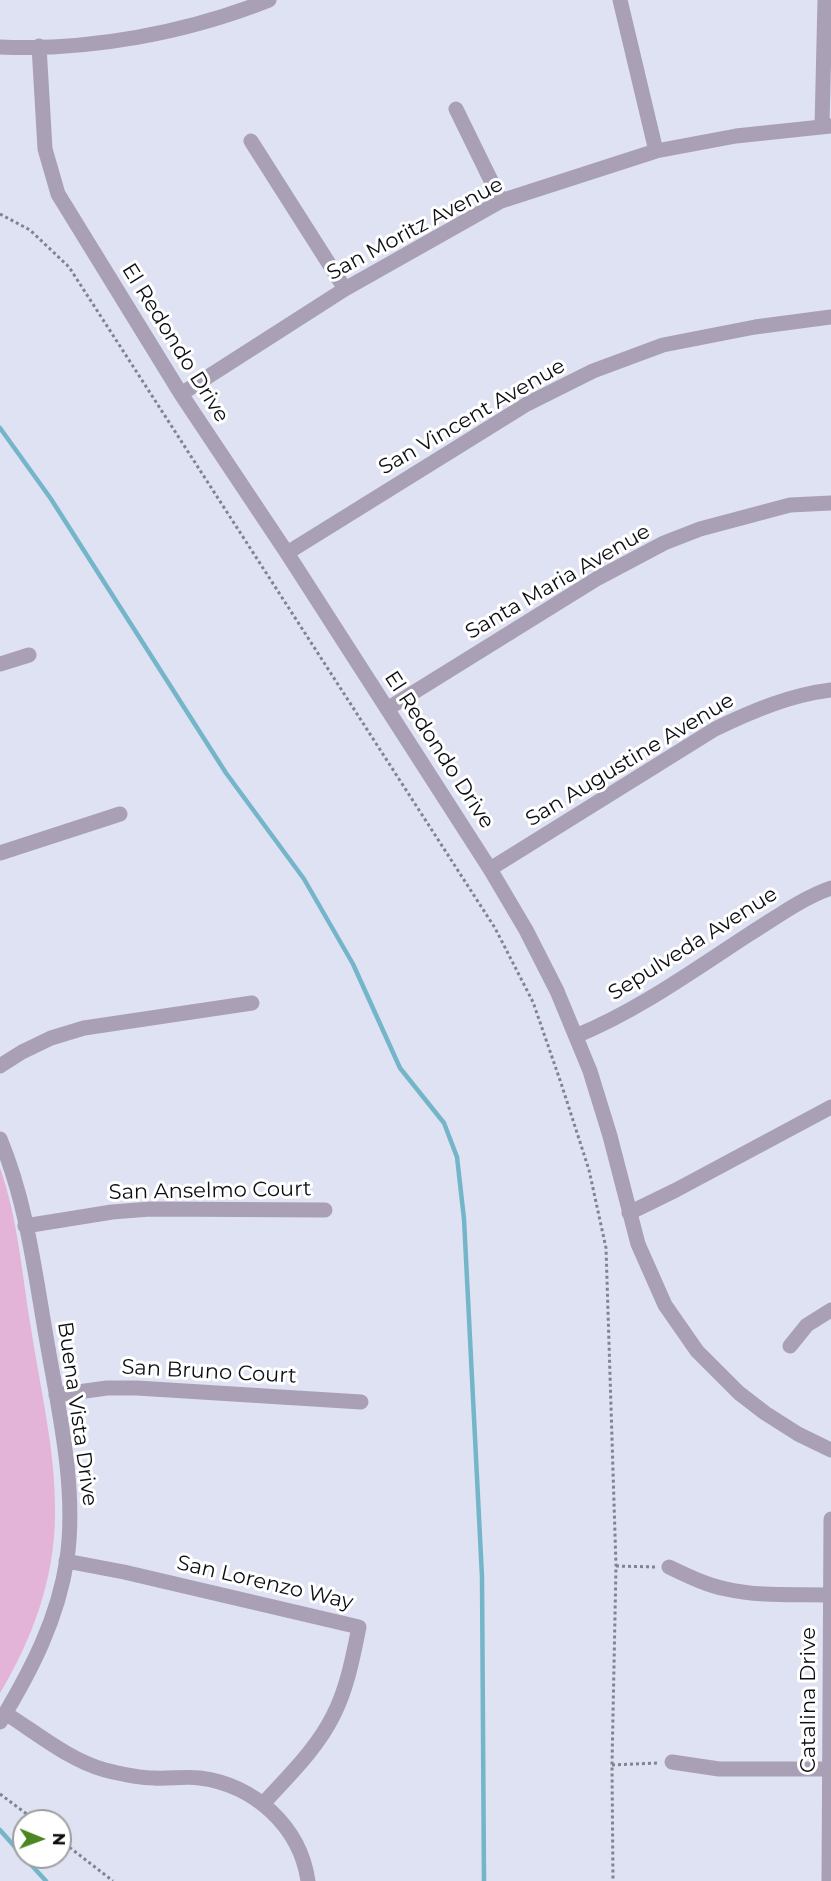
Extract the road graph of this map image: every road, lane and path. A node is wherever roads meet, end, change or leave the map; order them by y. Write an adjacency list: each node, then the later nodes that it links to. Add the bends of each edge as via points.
1 (268, 0): 4 (street, via 226,15 140,36)
2 (620, 0): 9 (street)
3 (825, 0): 7 (street)
4 (39, 46): 5 (street); 14 (street, El Redondo Drive, via 45,149 58,194)
5 (0, 47)
6 (456, 109): 10 (street)
7 (827, 126): 9 (street, San Moritz Avenue, via 736,136)
8 (251, 141): 12 (street)
9 (656, 151): 10 (street, San Moritz Avenue)
10 (501, 201): 12 (street, San Moritz Avenue)
11 (0, 214): 40 (path, via 30,230 69,267 495,928 532,1002 589,1170 606,1248)
12 (345, 289): 14 (street, San Moritz Avenue)
13 (831, 317): 16 (street, San Vincent Avenue, via 663,345 593,371 503,418)
14 (181, 394): 16 (street, El Redondo Drive)
15 (831, 503): 20 (street, Santa Maria Avenue, via 790,505 700,529 664,543 598,578)
16 (287, 553): 20 (street, El Redondo Drive)
17 (28, 654): 18 (street)
18 (0, 664)
19 (831, 690): 23 (street, San Augustine Avenue, via 779,702 715,729)
20 (387, 709): 23 (street, El Redondo Drive)
21 (120, 814): 22 (street)
22 (0, 853)
23 (489, 869): 26 (street, El Redondo Drive, via 526,930)
24 (831, 888): 26 (street, Sepulveda Avenue, via 797,904 642,1003)
25 (252, 1003): 27 (street, via 84,1028 51,1038)
26 (576, 1036): 31 (street, El Redondo Drive, via 610,1136)
27 (0, 1066)
28 (831, 1107): 31 (street)
29 (0, 1139): 32 (street, Buena Vista Drive, via 17,1185)
30 (325, 1210): 32 (street, San Anselmo Court, via 150,1209)
31 (629, 1213): 37 (street, El Redondo Drive, via 654,1283 697,1351 765,1413)
32 (25, 1226): 35 (street, Buena Vista Drive)
33 (831, 1310): 34 (street, via 807,1325)
34 (790, 1346)
35 (56, 1395): 36 (street, San Bruno Court, via 138,1388); 39 (street, Buena Vista Drive, via 69,1496)
36 (361, 1402)
37 (831, 1450)
38 (831, 1519): 42 (street, Catalina Drive)
39 (66, 1561): 43 (street, Buena Vista Drive, via 48,1631); 48 (street, San Lorenzo Way, via 359,1627 343,1694 333,1717 309,1753)
40 (616, 1566): 41 (path); 45 (path)
41 (669, 1567): 42 (street, via 726,1589 755,1594)
42 (830, 1595): 46 (street, Catalina Drive)
43 (3, 1718): 48 (street, via 102,1769 155,1778 218,1781)
44 (672, 1762): 45 (path); 46 (street, via 719,1769)
45 (612, 1766): 53 (path)
46 (829, 1769): 54 (street, Catalina Drive)
47 (0, 1794): 49 (path)
48 (263, 1804): 52 (street, via 291,1835)
49 (20, 1809)
50 (72, 1849): 51 (path)
51 (113, 1881)
52 (308, 1881)
53 (613, 1881)
54 (829, 1881)

